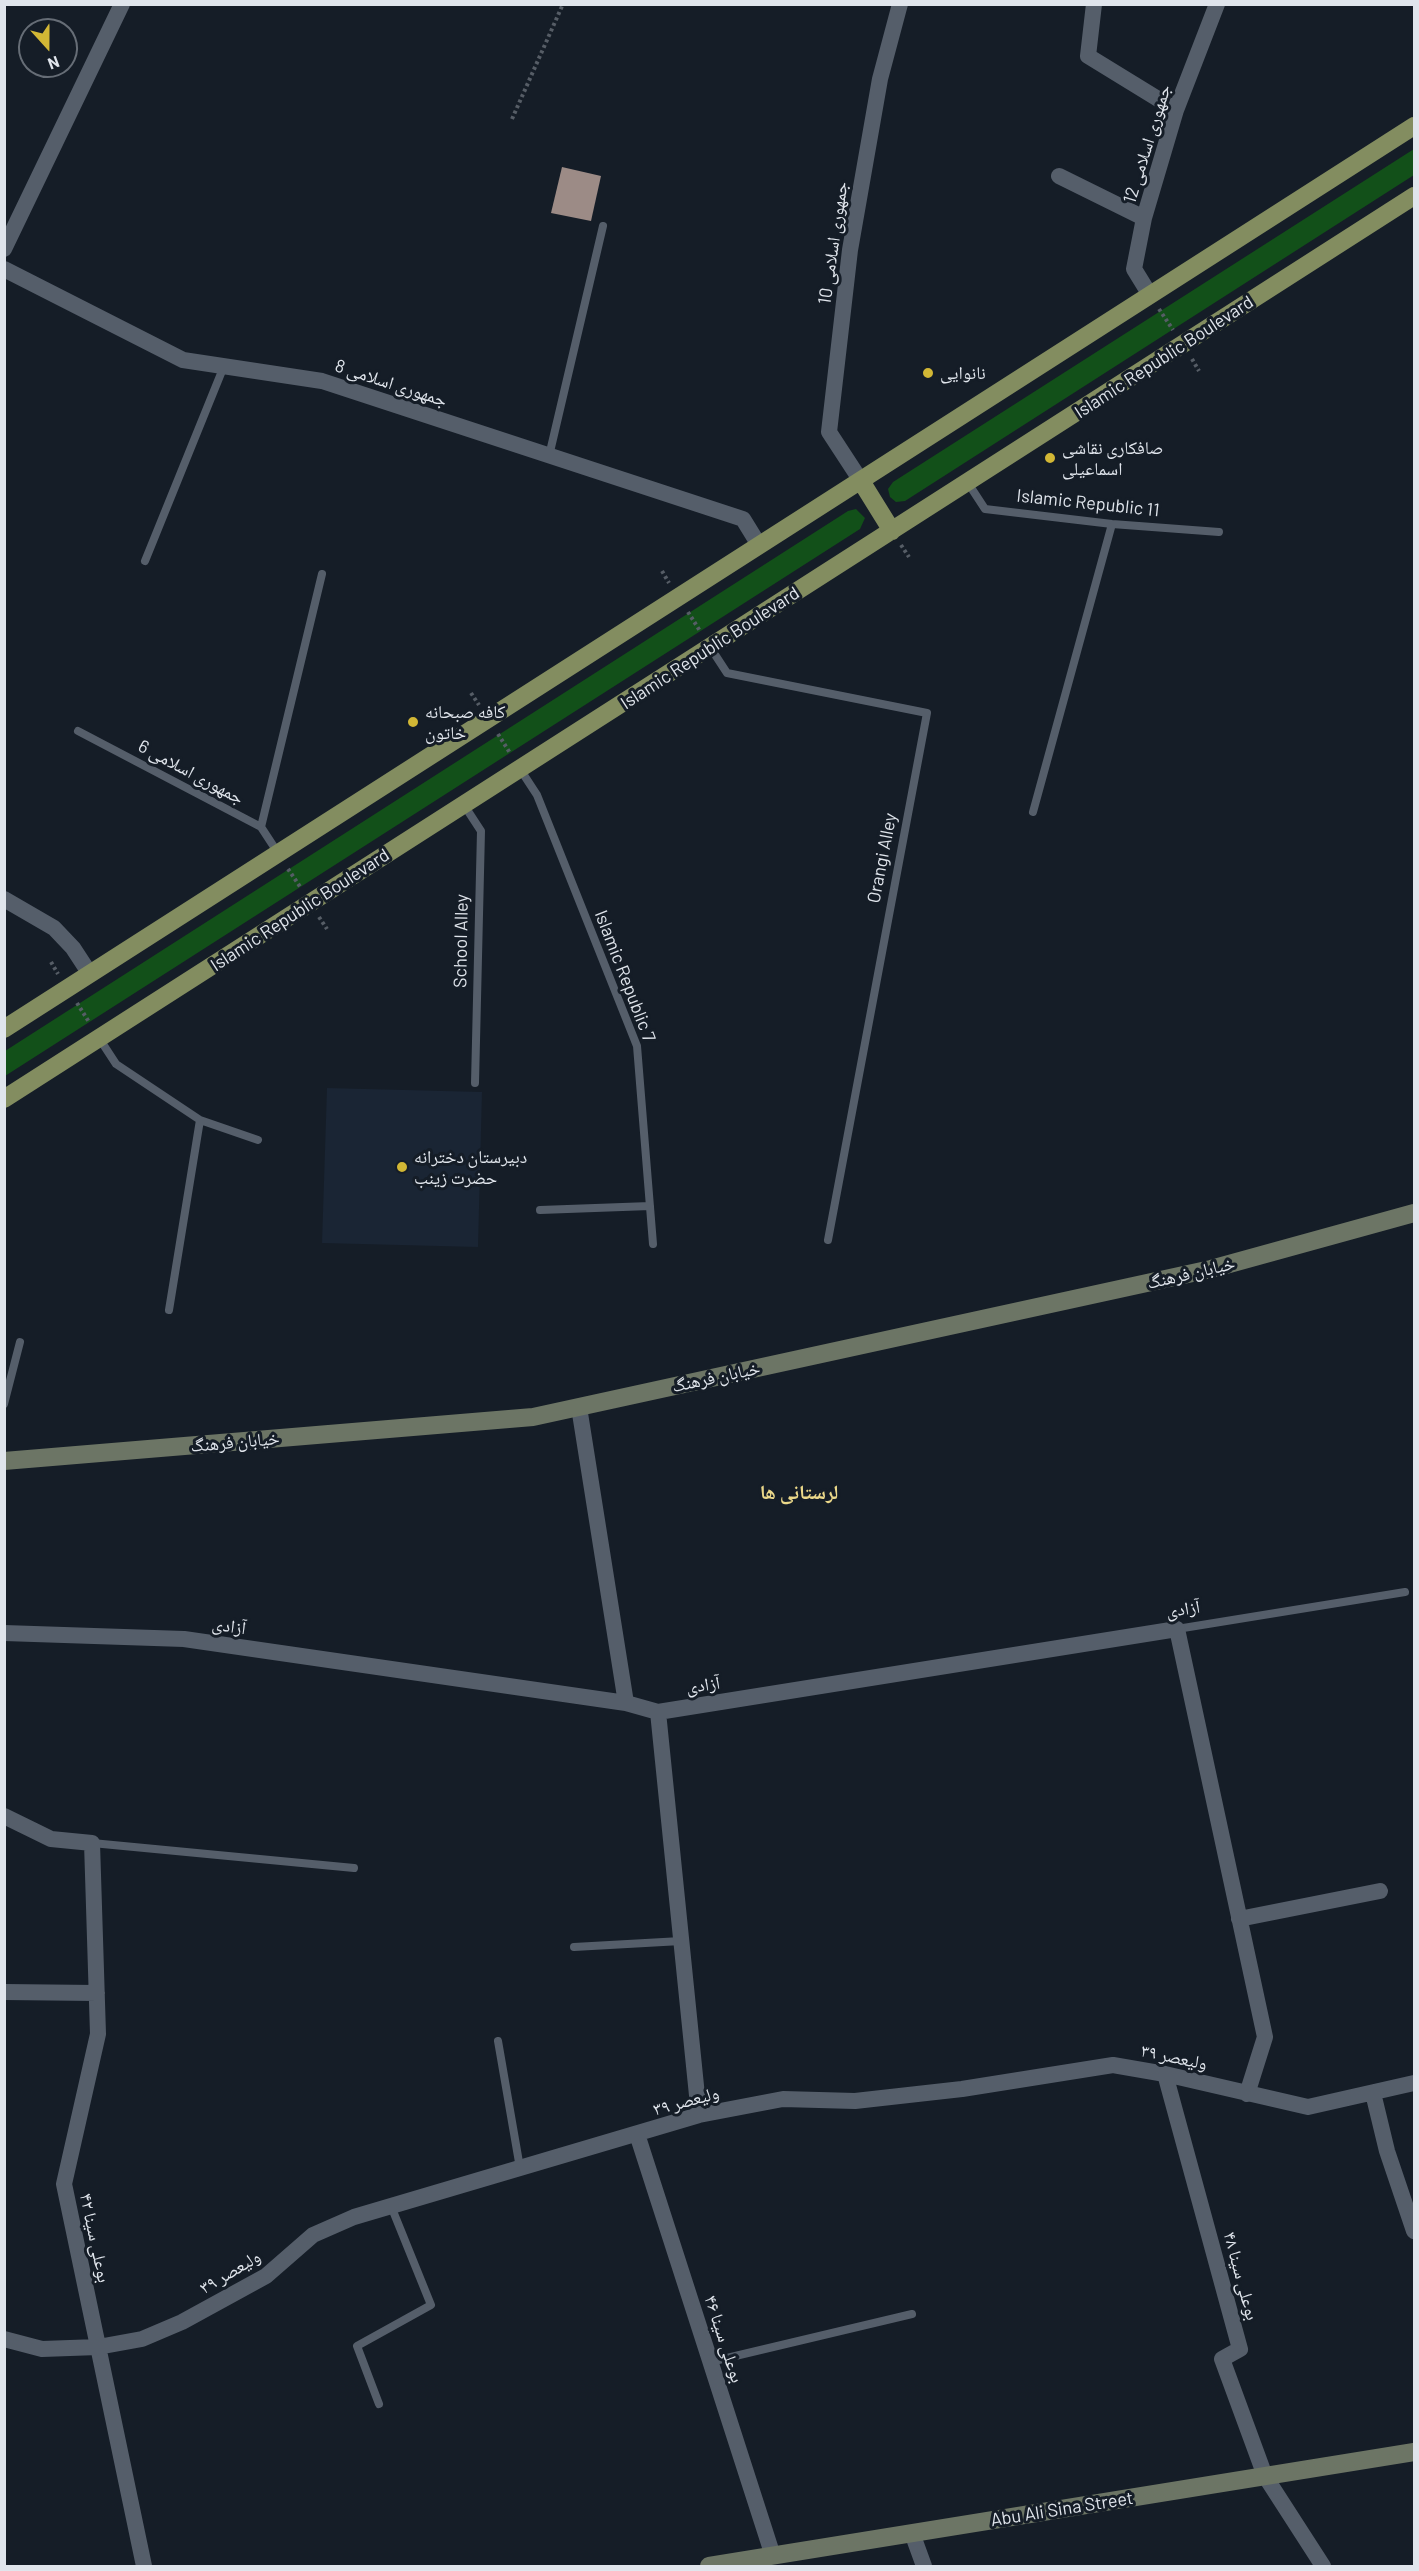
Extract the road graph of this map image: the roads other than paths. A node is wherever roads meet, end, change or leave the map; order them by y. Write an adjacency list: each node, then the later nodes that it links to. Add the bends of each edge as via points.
1 (122, 4): 11 (street)
2 (900, 4): 16 (street, جمهوری اسلامی 10, via 880,79 850,250 829,432)
3 (1094, 4): 5 (street, via 1088,56)
4 (1217, 4): 5 (street, جمهوری اسلامی 12)
5 (1176, 110): 9 (street, جمهوری اسلامی 12)
6 (1414, 126): 13 (main road)
7 (1059, 177): 9 (street)
8 (1414, 196): 17 (main road, Islamic Republic Boulevard)
9 (1144, 218): 13 (street, جمهوری اسلامی 12, via 1134,269)
10 (603, 226): 15 (lane)
11 (4, 249)
12 (4, 269): 14 (street, جمهوری اسلامی 8, via 183,360)
13 (1150, 296): 16 (main road)
14 (224, 366): 15 (street, جمهوری اسلامی 8, via 322,381); 22 (lane)
15 (549, 456): 21 (street, جمهوری اسلامی 8, via 742,519)
16 (861, 481): 19 (main road); 21 (main road)
17 (968, 483): 18 (lane, Islamic Republic 11, via 984,509); 19 (main road, Islamic Republic Boulevard)
18 (1112, 524): 20 (lane, Islamic Republic 11); 28 (lane)
19 (892, 531): 24 (main road, Islamic Republic Boulevard)
20 (1219, 532)
21 (759, 546): 30 (main road)
22 (145, 561)
23 (322, 574): 29 (lane)
24 (710, 647): 26 (main road, Islamic Republic Boulevard); 42 (lane, Orangi Alley, via 727,673 927,713)
25 (78, 731): 29 (lane, جمهوری اسلامی 6)
26 (520, 769): 27 (main road, Islamic Republic Boulevard); 39 (lane, Islamic Republic 7, via 537,795 637,1046)
27 (464, 805): 34 (main road, Islamic Republic Boulevard); 35 (lane, School Alley, via 481,831)
28 (1033, 812)
29 (261, 827): 30 (lane)
30 (278, 854): 32 (main road)
31 (4, 899): 32 (street, via 54,928)
32 (90, 974): 33 (main road)
33 (4, 1029)
34 (99, 1038): 36 (main road, Islamic Republic Boulevard); 37 (lane, via 116,1064)
35 (475, 1083)
36 (4, 1099)
37 (200, 1120): 38 (lane); 44 (lane)
38 (258, 1140)
39 (650, 1206): 40 (lane); 43 (lane, Islamic Republic 7)
40 (540, 1210)
41 (1414, 1213): 47 (street, خیابان فرهنگ, via 1211,1269)
42 (828, 1240)
43 (653, 1244)
44 (169, 1310)
45 (20, 1342): 46 (lane)
46 (4, 1404)
47 (579, 1407): 48 (street, خیابان فرهنگ, via 533,1417); 52 (street)
48 (4, 1461)
49 (1405, 1592): 50 (lane, آزادی)
50 (1177, 1629): 53 (street, آزادی); 58 (street)
51 (4, 1633): 52 (street, آزادی, via 184,1639)
52 (626, 1703): 53 (street, آزادی)
53 (658, 1712): 59 (street)
54 (4, 1816): 55 (street, via 51,1839)
55 (92, 1843): 56 (lane); 62 (street, بوعلی سینا ۴۲)
56 (354, 1868)
57 (1380, 1891): 58 (street)
58 (1239, 1919): 67 (street, via 1265,2037)
59 (681, 1941): 60 (lane); 68 (street)
60 (574, 1947)
61 (4, 1992): 62 (street)
62 (96, 1993): 75 (street, بوعلی سینا ۴۲, via 98,2034 64,2184)
63 (498, 2041): 70 (lane)
64 (1165, 2074): 67 (street, ولیعصر ۳۹); 68 (street, ولیعصر ۳۹, via 1113,2065 855,2101 783,2099); 79 (street, بوعلی سینا ۴۸, via 1240,2349 1222,2359)
65 (1414, 2083): 66 (street, ولیعصر ۳۹)
66 (1372, 2093): 67 (street, ولیعصر ۳۹, via 1308,2108); 72 (street, via 1387,2151)
67 (1247, 2094)
68 (699, 2115): 69 (street, ولیعصر ۳۹)
69 (637, 2134): 70 (street, ولیعصر ۳۹); 76 (street, بوعلی سینا ۴۶)
70 (520, 2168): 71 (street, ولیعصر ۳۹)
71 (391, 2206): 75 (street, ولیعصر ۳۹, via 313,2235 266,2276 182,2322 142,2339); 77 (lane, via 431,2305 357,2346)
72 (1414, 2226)
73 (912, 2314): 76 (lane)
74 (4, 2339): 75 (street, ولیعصر ۳۹, via 42,2349)
75 (98, 2347): 82 (street, بوعلی سینا ۴۲)
76 (710, 2362): 81 (street, بوعلی سینا ۴۶)
77 (379, 2404)
78 (1414, 2452): 79 (street, Abu Ali Sina Street)
79 (1264, 2476): 80 (street, Abu Ali Sina Street); 85 (street)
80 (912, 2534): 81 (street, Abu Ali Sina Street); 84 (street)
81 (773, 2556): 83 (street, Abu Ali Sina Street)
82 (144, 2566)
83 (709, 2566)
84 (924, 2566)
85 (1323, 2566)

